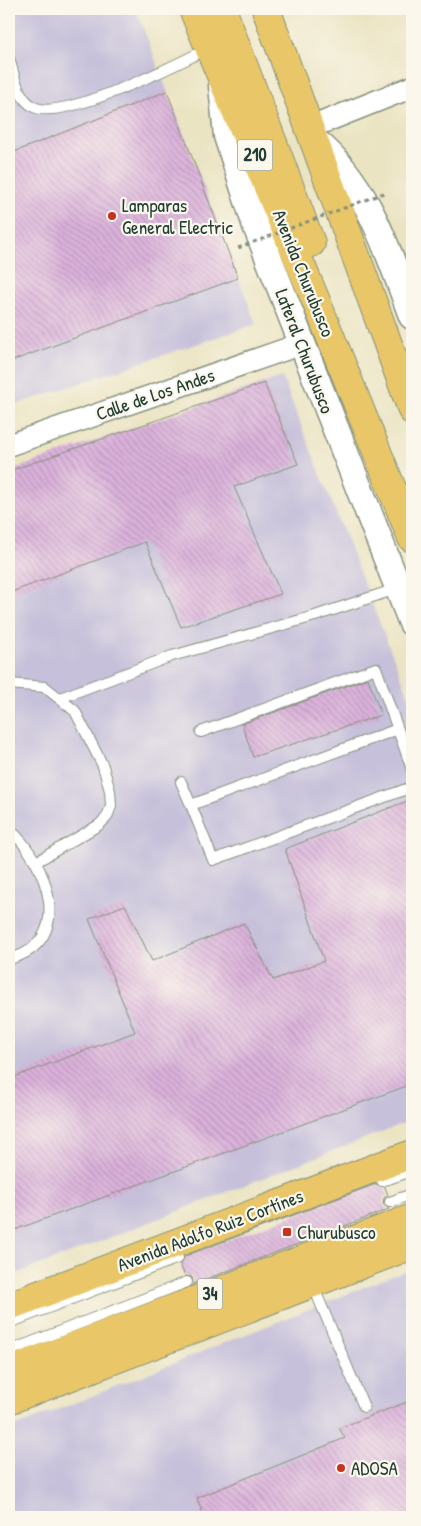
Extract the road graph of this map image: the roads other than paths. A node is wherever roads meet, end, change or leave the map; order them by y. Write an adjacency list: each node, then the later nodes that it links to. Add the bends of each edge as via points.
1 (193, 9): 4 (main road, Avenida Churubusco / 210)
2 (222, 9): 9 (main road, via 309,235 316,257)
3 (266, 9): 8 (main road)
4 (210, 48): 5 (lane, via 72,107 48,111 35,108 25,100); 6 (main road, Avenida Churubusco / 210)
5 (9, 58)
6 (221, 73): 9 (main road, Avenida Churubusco / 210); 11 (street, Lateral Churubusco, via 226,136)
7 (412, 88): 8 (street)
8 (312, 134): 10 (street, via 360,190); 12 (main road)
9 (316, 301): 14 (main road, Avenida Churubusco / 210)
10 (412, 314)
11 (301, 344): 13 (street, Calle de Los Andes); 15 (street, Lateral Churubusco)
12 (412, 410)
13 (9, 445)
14 (412, 538)
15 (399, 588): 16 (street, Lateral Churubusco); 18 (lane, via 315,616 172,656)
16 (412, 623)
17 (9, 684): 18 (lane, via 45,687)
18 (60, 698): 26 (lane, via 75,710 88,734 103,766 111,806 99,825)
19 (398, 729): 20 (lane, via 376,668); 21 (lane); 24 (lane)
20 (201, 732)
21 (412, 769)
22 (181, 782): 24 (lane)
23 (412, 787): 24 (lane, via 212,860)
24 (191, 805)
25 (9, 829): 26 (lane, via 20,838)
26 (36, 862): 27 (lane, via 50,901 49,916 42,939 31,951)
27 (9, 959)
28 (412, 1154): 38 (main road, Avenida Adolfo Ruiz Cortínes)
29 (412, 1171): 30 (lane)
30 (382, 1181)
31 (412, 1194): 32 (lane)
32 (390, 1202)
33 (412, 1218): 41 (main road, 34)
34 (412, 1245): 37 (main road)
35 (178, 1258): 39 (lane)
36 (187, 1282): 40 (lane)
37 (312, 1283): 42 (main road); 43 (lane)
38 (9, 1306)
39 (9, 1323)
40 (9, 1350)
41 (9, 1371)
42 (9, 1400)
43 (364, 1407)

